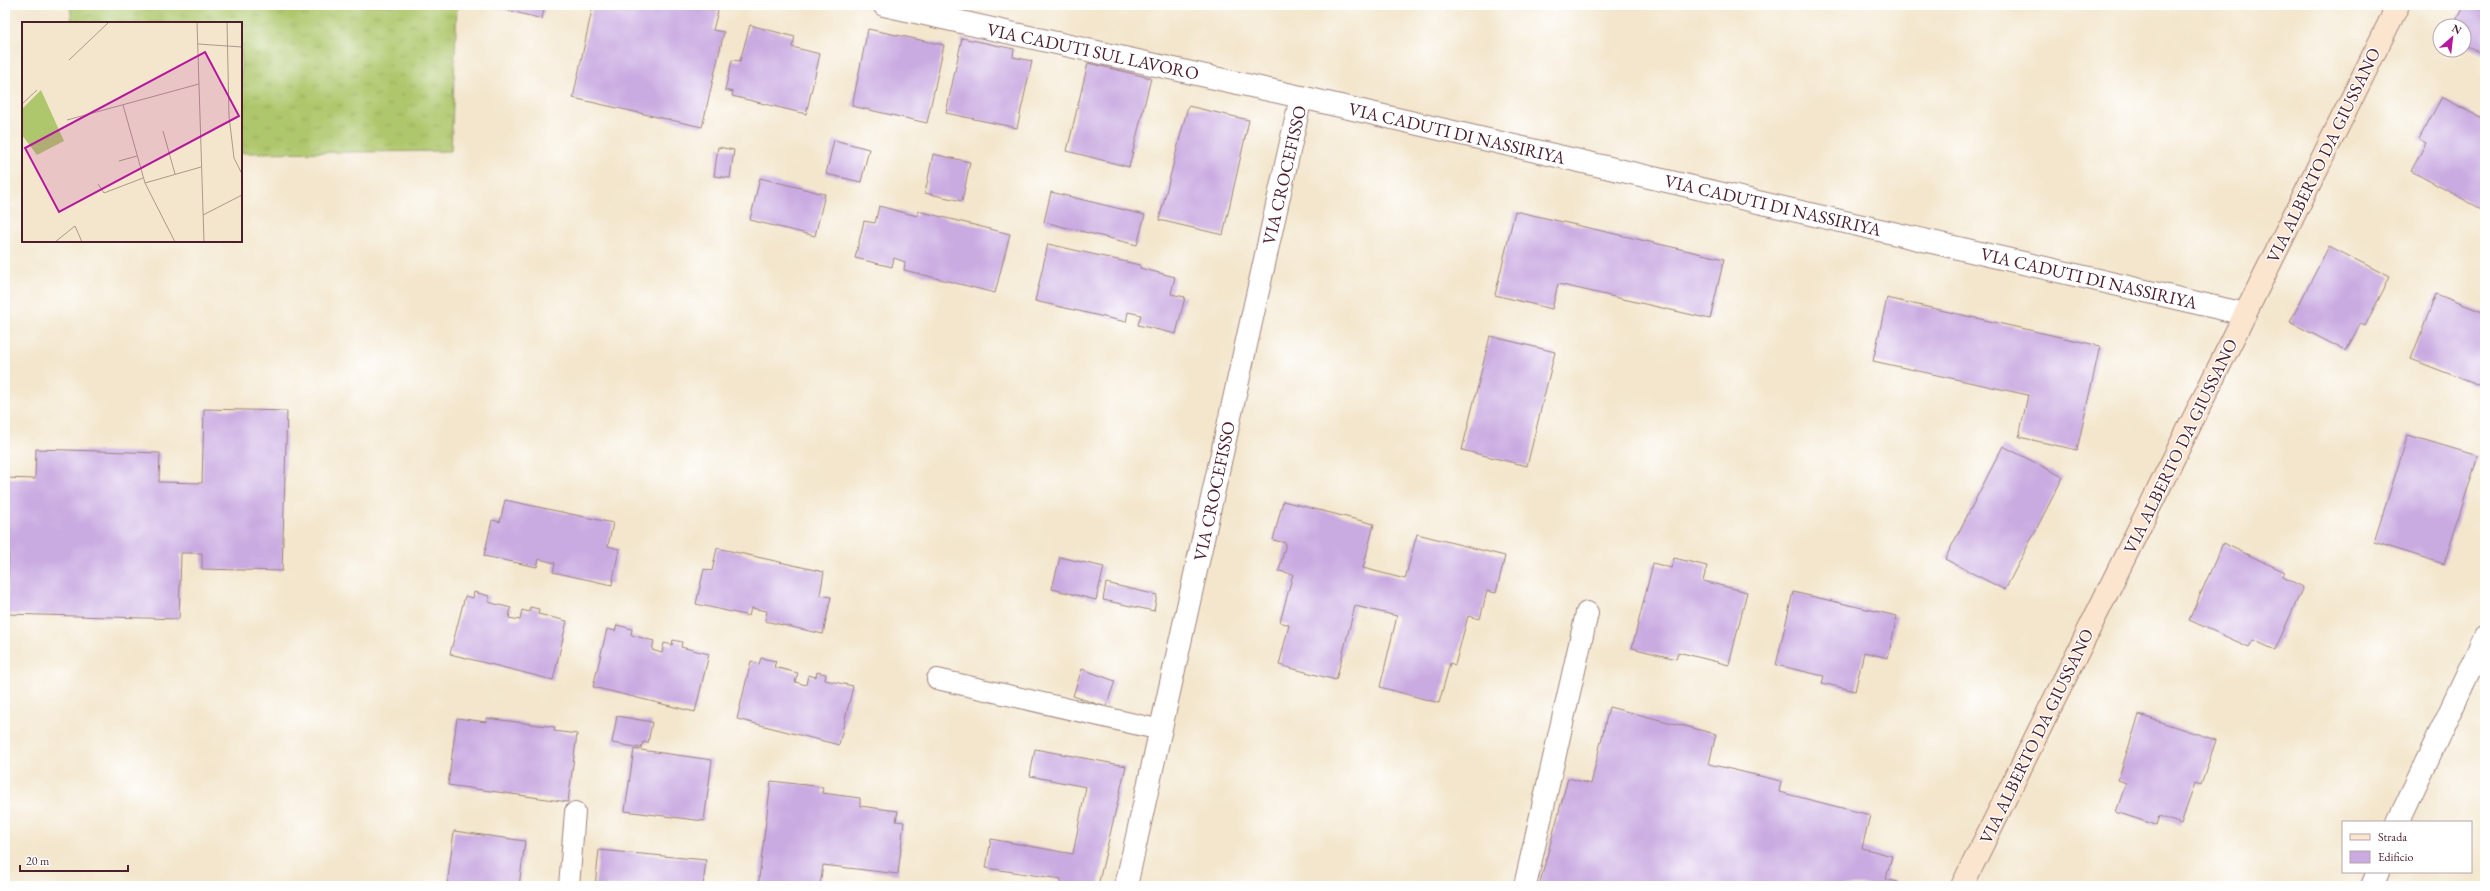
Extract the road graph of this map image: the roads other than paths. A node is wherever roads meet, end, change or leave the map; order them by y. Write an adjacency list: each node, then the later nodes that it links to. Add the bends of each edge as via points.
1 (884, 5): 3 (street, VIA CADUTI SUL LAVORO)
2 (2398, 5): 4 (street, VIA ALBERTO DA GIUSSANO)
3 (1301, 97): 4 (street, VIA CADUTI DI NASSIRIYA); 8 (street, VIA CROCEFISSO)
4 (2245, 314): 15 (street, VIA ALBERTO DA GIUSSANO)
5 (1587, 613): 14 (street)
6 (2485, 637): 10 (street)
7 (937, 679): 8 (lane)
8 (1161, 730): 13 (street, VIA CROCEFISSO)
9 (575, 812): 12 (lane)
10 (2398, 821)
11 (2378, 873): 16 (street)
12 (569, 886)
13 (1126, 886)
14 (1525, 886)
15 (1962, 886)
16 (2372, 886)

